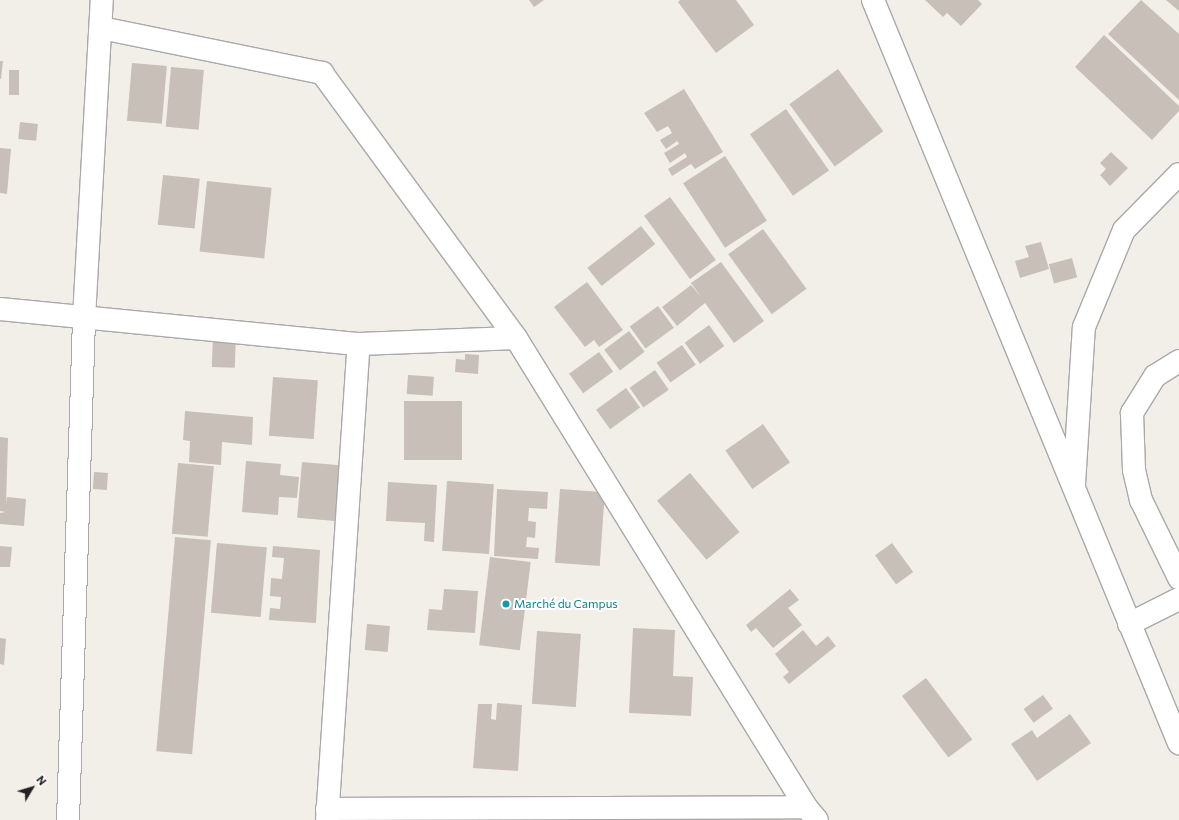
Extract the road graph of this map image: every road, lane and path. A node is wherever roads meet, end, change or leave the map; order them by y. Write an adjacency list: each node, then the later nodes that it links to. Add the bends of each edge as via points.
1 (102, 0): 3 (street)
2 (873, 0): 10 (street, via 965,227)
3 (101, 28): 6 (street); 7 (street, via 322,72)
4 (1179, 174): 10 (street, via 1124,230 1084,327)
5 (0, 310): 6 (street)
6 (84, 318): 8 (street); 17 (street)
7 (516, 338): 8 (street); 15 (street)
8 (359, 344): 16 (street)
9 (1179, 361): 11 (street, via 1155,376 1132,413 1134,470 1141,500)
10 (1074, 484): 13 (street)
11 (1179, 578)
12 (1179, 599): 13 (street)
13 (1129, 624): 14 (street)
14 (1179, 743)
15 (812, 813): 16 (street); 18 (street)
16 (327, 814)
17 (68, 820)
18 (789, 820)

